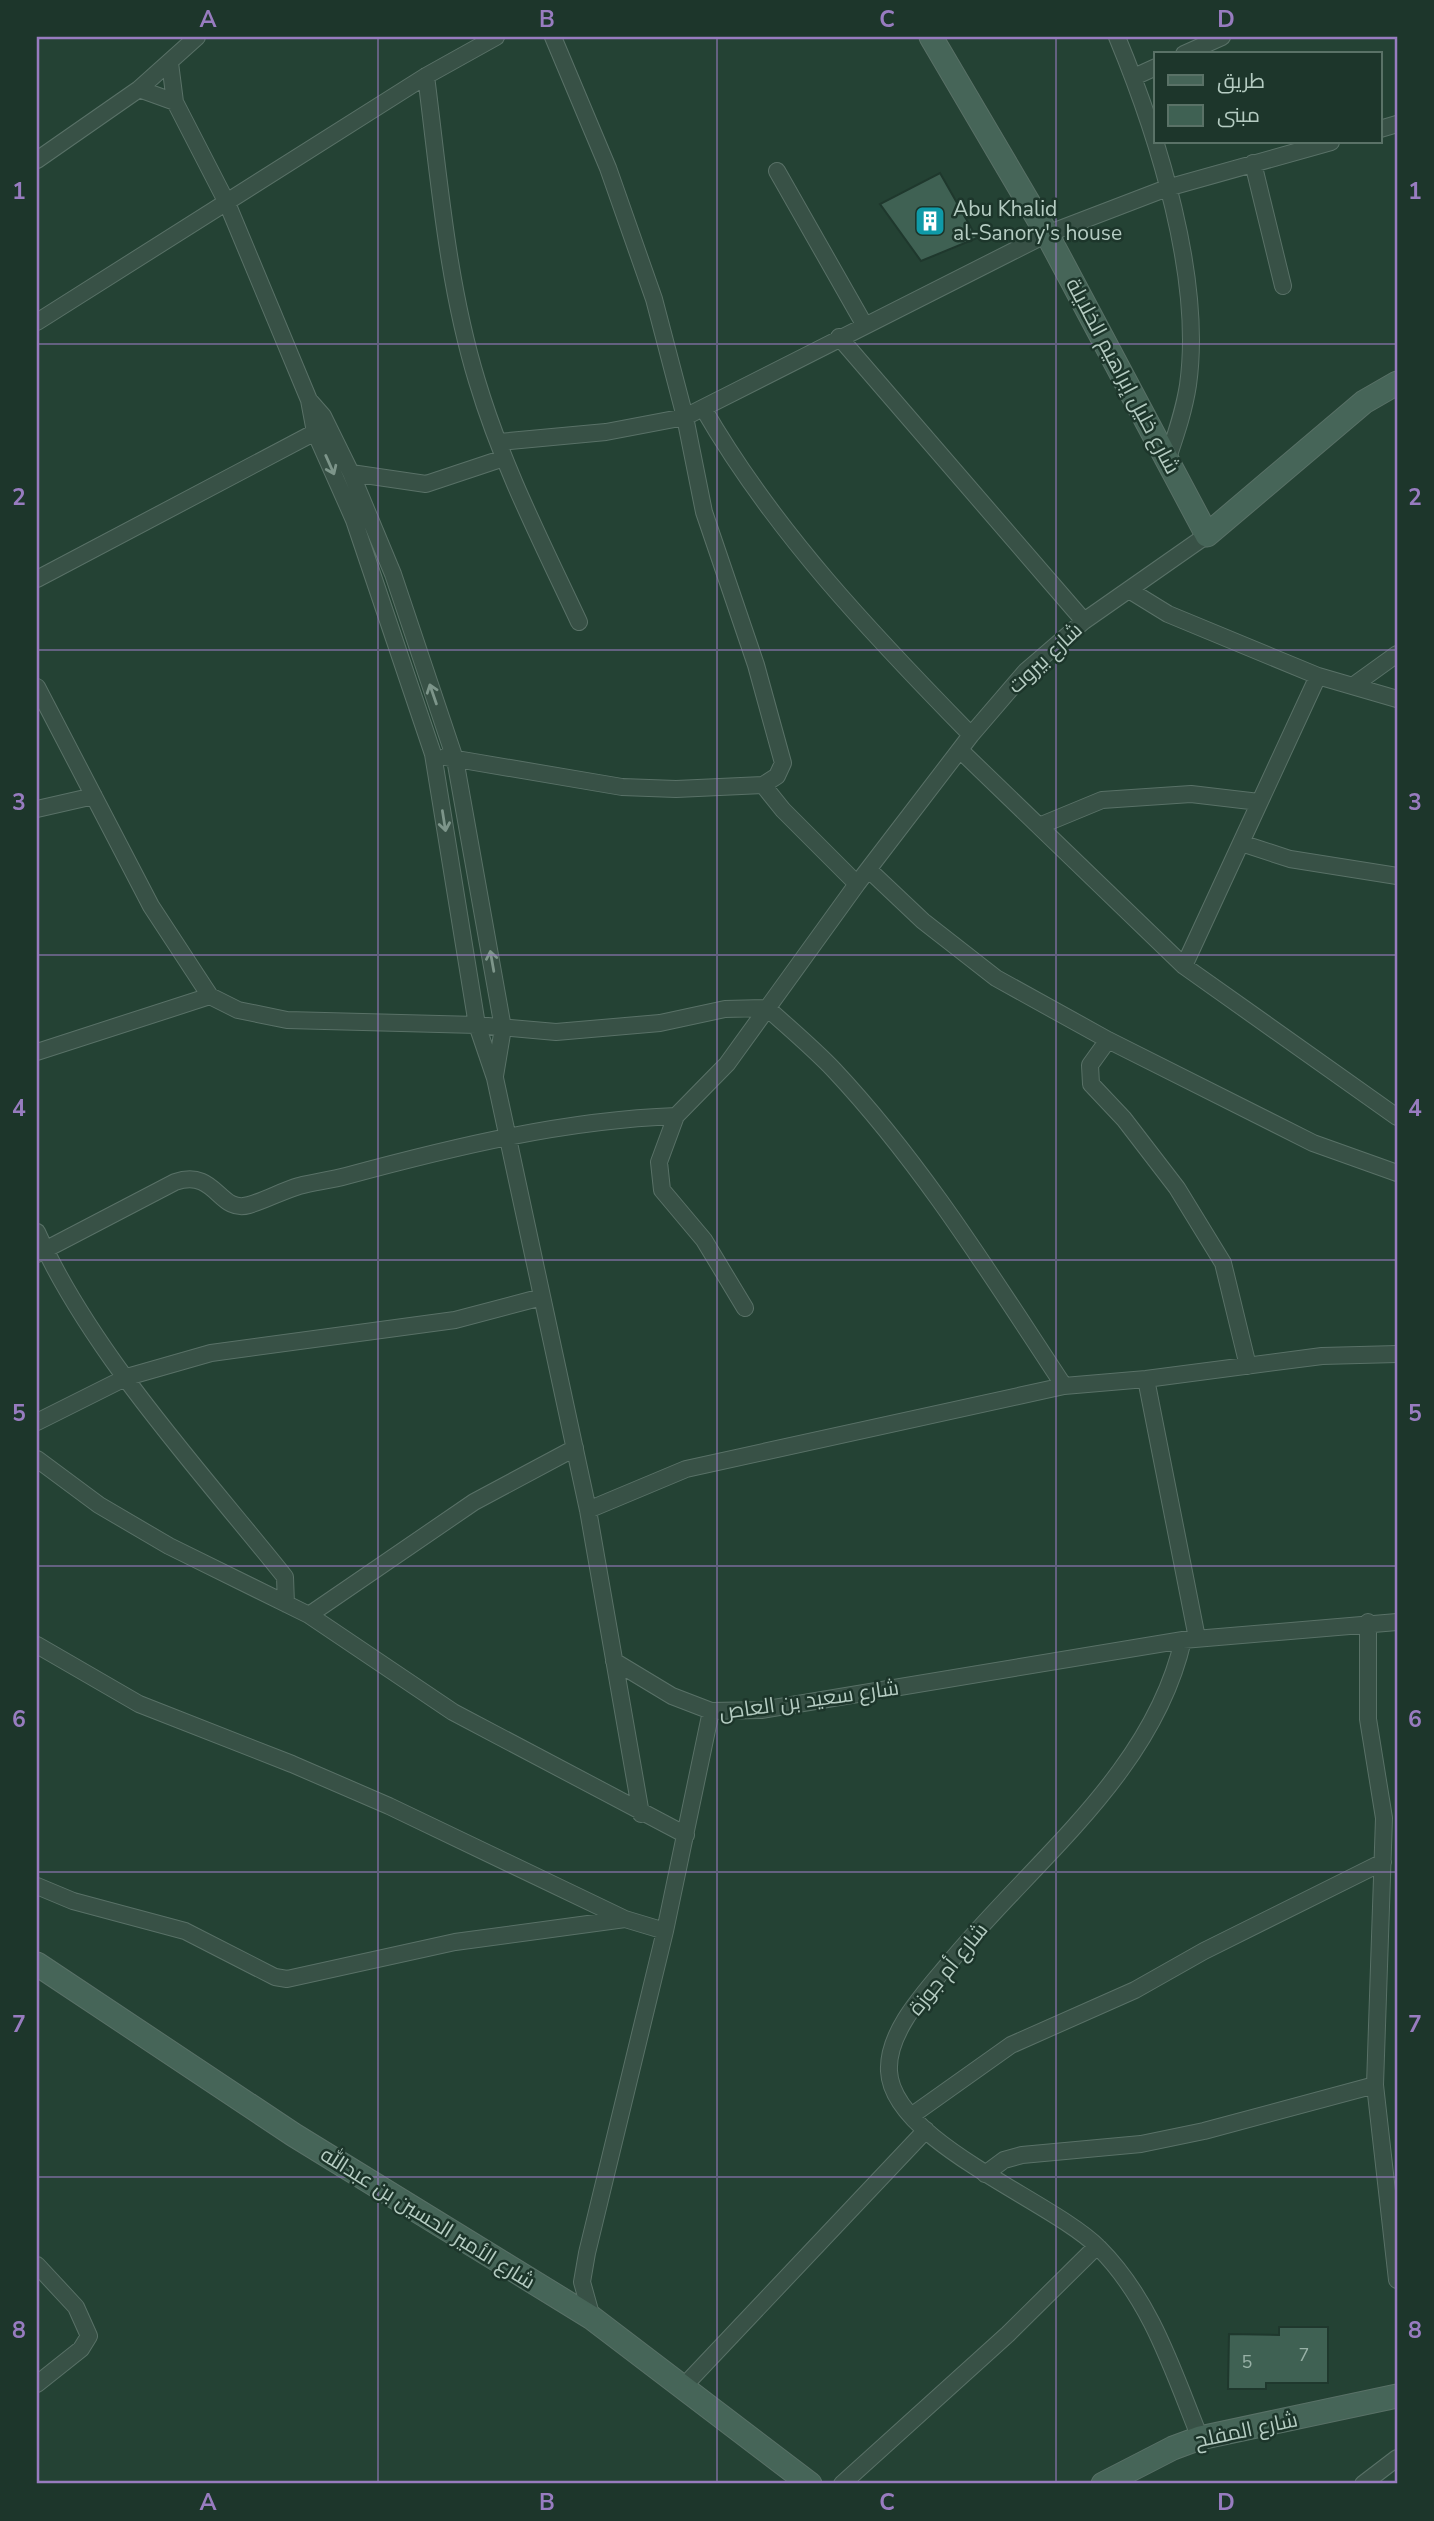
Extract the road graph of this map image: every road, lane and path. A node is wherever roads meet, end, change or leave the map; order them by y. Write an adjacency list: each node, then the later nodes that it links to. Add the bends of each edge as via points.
1 (197, 37): 9 (street)
2 (496, 37): 7 (street)
3 (552, 37): 28 (street, via 629,227 657,309)
4 (931, 37): 21 (street, شارع خليل إبراهيم الخلايلة)
5 (1117, 37): 12 (street)
6 (1222, 37): 8 (street)
7 (463, 45): 11 (street)
8 (1188, 52)
9 (170, 63): 13 (street); 14 (street)
10 (1154, 68): 12 (street)
11 (426, 76): 20 (street); 30 (street, via 460,307 477,382)
12 (1134, 77): 19 (street)
13 (139, 89): 14 (street); 16 (street)
14 (175, 102): 20 (street)
15 (1324, 144): 17 (street)
16 (37, 160)
17 (1253, 163): 19 (street); 22 (street)
18 (777, 171): 24 (street)
19 (1167, 188): 21 (street); 32 (street, via 1185,264 1191,331 1188,384)
20 (227, 203): 23 (street); 29 (street)
21 (1047, 234): 24 (street); 32 (street, شارع خليل إبراهيم الخلايلة)
22 (1283, 286)
23 (37, 322)
24 (864, 324): 25 (street)
25 (839, 337): 27 (street); 37 (street)
26 (1397, 383): 34 (street, شارع بيروت, via 1364,402)
27 (703, 408): 28 (street); 44 (street, via 762,498 820,573)
28 (685, 417): 30 (street, via 606,432); 48 (street, via 704,512 783,763 777,776)
29 (322, 429): 33 (street); 35 (street); 46 (street, one-way to 46)
30 (499, 442): 31 (street)
31 (504, 458): 33 (street, via 426,484); 38 (street)
32 (1168, 458): 34 (street, شارع خليل إبراهيم الخلايلة)
33 (351, 473): 47 (street, one-way to 33, via 393,574)
34 (1207, 535): 36 (street, شارع بيروت)
35 (37, 579)
36 (1129, 590): 37 (street, شارع بيروت); 40 (street, via 1168,614)
37 (1084, 621): 44 (street, شارع بيروت, via 1026,671)
38 (579, 622)
39 (1397, 654): 41 (street)
40 (1318, 676): 41 (street); 50 (street)
41 (1354, 685): 43 (street)
42 (37, 687): 49 (street)
43 (1397, 699)
44 (971, 736): 45 (street, شارع بيروت)
45 (961, 751): 52 (street); 54 (street, شارع بيروت)
46 (433, 754): 47 (street); 60 (street, one-way to 60)
47 (455, 759): 48 (street, via 622,786); 61 (street, one-way to 47)
48 (763, 786): 56 (street)
49 (94, 796): 51 (street); 58 (street, via 151,906)
50 (1259, 802): 52 (street, via 1191,794 1102,800); 53 (street)
51 (37, 809)
52 (1039, 826): 57 (street)
53 (1241, 843): 55 (street, via 1290,859); 57 (street)
54 (869, 870): 56 (street, شارع بيروت); 62 (street, via 996,978)
55 (1397, 876)
56 (857, 884): 59 (street, شارع بيروت)
57 (1184, 966): 66 (street)
58 (210, 996): 60 (street, via 238,1010 287,1020); 63 (street)
59 (767, 1008): 61 (street, via 725,1009 660,1023 556,1032); 65 (street, شارع بيروت, via 727,1064); 77 (street, via 833,1069 911,1160)
60 (477, 1025): 61 (street); 64 (street)
61 (503, 1028): 64 (street)
62 (1108, 1040): 68 (street, via 1313,1143); 74 (street, via 1090,1065 1091,1084 1177,1188 1223,1263)
63 (37, 1052)
64 (495, 1079): 67 (street)
65 (676, 1116): 67 (street, via 597,1122); 72 (street, via 659,1163 662,1190 704,1240)
66 (1397, 1117)
67 (507, 1139): 70 (street, via 301,1186 248,1206 233,1205 201,1179 191,1177); 71 (street)
68 (1397, 1173)
69 (37, 1232): 70 (street)
70 (41, 1252): 75 (street)
71 (542, 1297): 75 (street, via 455,1320 211,1353); 79 (street)
72 (745, 1308)
73 (1397, 1354): 74 (street, via 1322,1356)
74 (1248, 1366): 76 (street)
75 (127, 1377): 78 (street); 82 (street, via 285,1577)
76 (1146, 1379): 77 (street); 86 (street)
77 (1064, 1386): 81 (street, via 686,1468)
78 (37, 1422)
79 (575, 1448): 81 (street); 83 (street, via 474,1502)
80 (37, 1459): 82 (street, via 99,1505 169,1546)
81 (588, 1510): 88 (street)
82 (286, 1604): 83 (street)
83 (309, 1615): 90 (street, via 453,1712)
84 (1368, 1622): 85 (street, شارع سعيد بن العاص); 86 (street, شارع سعيد بن العاص); 91 (street, via 1368,1719)
85 (1397, 1622)
86 (1190, 1639): 89 (street, شارع سعيد بن العاص, via 761,1710); 99 (street, شارع أم جوزة, via 1156,1716 1105,1791 916,2004 895,2042 889,2071 895,2096)
87 (37, 1645): 95 (street, via 139,1704 377,1801)
88 (614, 1661): 89 (street, via 672,1696); 90 (street)
89 (711, 1711): 92 (street, شارع سعيد بن العاص)
90 (641, 1814): 92 (street)
91 (1391, 1819): 93 (street)
92 (686, 1835): 96 (street, شارع سعيد بن العاص)
93 (1383, 1861): 98 (street); 99 (street, via 1135,1990 1011,2045)
94 (37, 1886): 95 (street, via 73,1901 185,1931 287,1979 455,1942)
95 (625, 1919): 96 (street)
96 (665, 1931): 105 (street, شارع سعيد بن العاص, via 587,2253 582,2282)
97 (37, 1964): 105 (street, شارع الأمير الحسين بن عبدالله, via 294,2135)
98 (1375, 2085): 101 (street, via 1141,2144 1022,2155 1004,2160); 104 (street)
99 (911, 2116): 100 (street, شارع أم جوزة)
100 (926, 2130): 101 (street, شارع أم جوزة); 107 (street)
101 (985, 2174): 102 (street, شارع أم جوزة)
102 (1097, 2246): 109 (street, شارع أم جوزة, via 1129,2281 1155,2327); 112 (street)
103 (37, 2265): 106 (street, via 76,2307 89,2336 81,2349)
104 (1397, 2280)
105 (592, 2318): 107 (street, شارع الأمير الحسين بن عبدالله)
106 (37, 2384)
107 (684, 2386): 111 (street, شارع الأمير الحسين بن عبدالله)
108 (1397, 2396): 109 (street, شارع المفلح)
109 (1200, 2438): 113 (street, شارع المفلح)
110 (1397, 2458): 114 (street)
111 (810, 2484)
112 (842, 2484)
113 (1102, 2484)
114 (1363, 2484)

